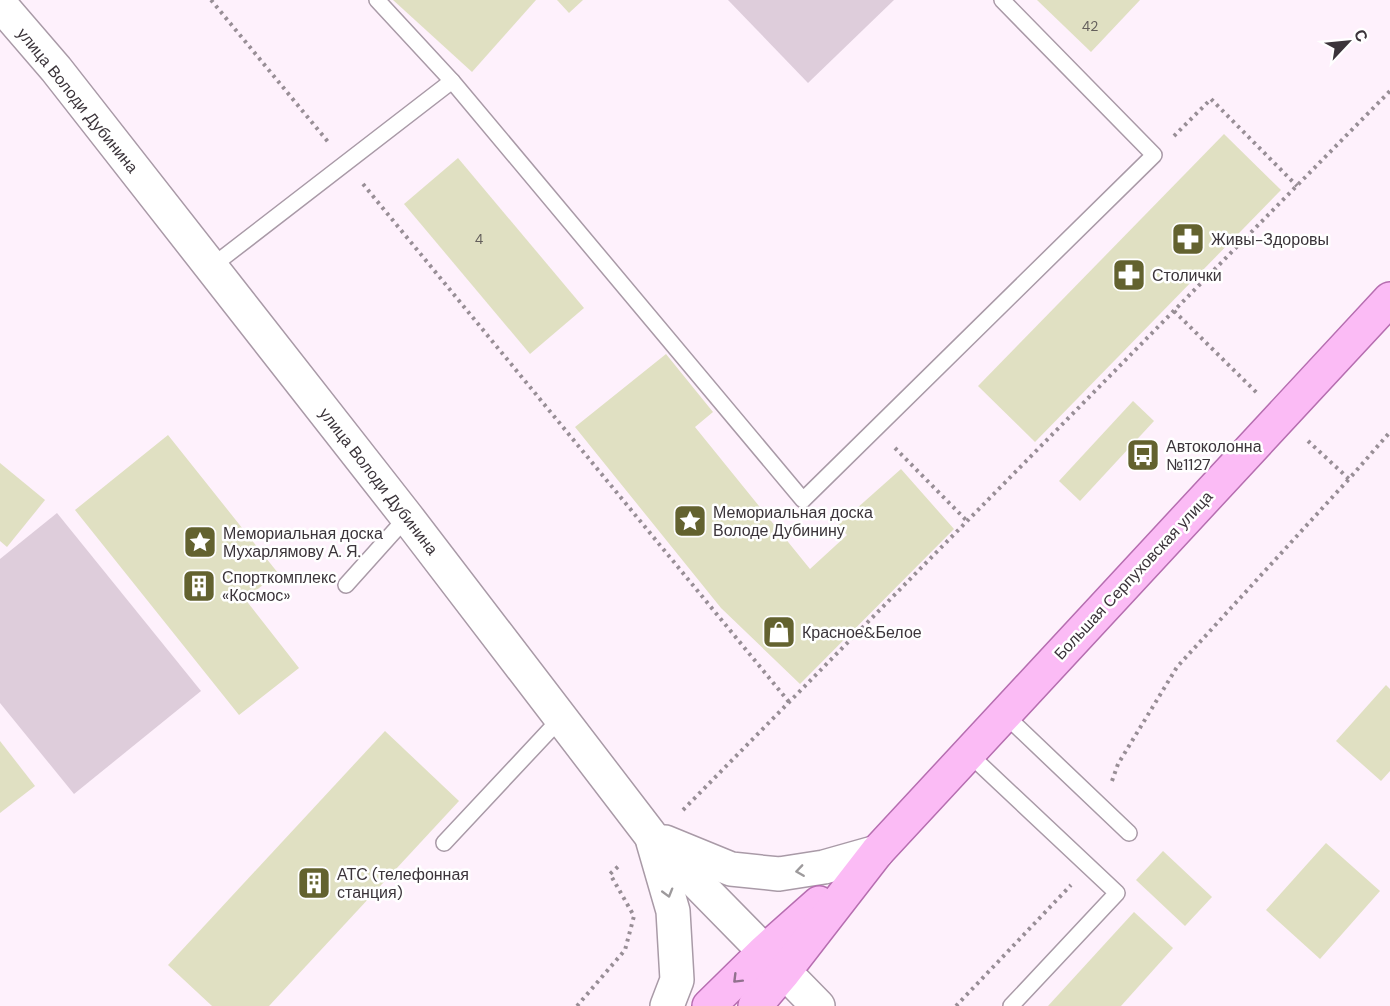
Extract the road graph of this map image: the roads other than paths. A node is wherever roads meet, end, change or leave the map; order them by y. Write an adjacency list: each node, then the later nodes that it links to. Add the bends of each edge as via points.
1 (377, 0): 4 (lane)
2 (1002, 0): 4 (lane, via 1154,155 803,500)
3 (0, 4): 5 (street, улица Володи Дубинина, via 56,69)
4 (452, 81): 5 (lane)
5 (211, 267): 7 (street, улица Володи Дубинина)
6 (1390, 299): 9 (main road, Большая Серпуховская улица)
7 (407, 517): 8 (lane); 10 (street, улица Володи Дубинина)
8 (346, 585)
9 (1004, 714): 11 (main road, Большая Серпуховская улица); 12 (lane)
10 (561, 718): 13 (street, улица Володи Дубинина); 14 (lane)
11 (968, 753): 15 (main road, Большая Серпуховская улица); 21 (lane, via 1117,894)
12 (1129, 833)
13 (652, 837): 15 (street, one-way to 13, via 824,867 779,874 731,869); 16 (street, улица Володи Дубинина); 17 (street, one-way to 17, via 673,911 677,980)
14 (444, 843)
15 (877, 852): 16 (main road, Большая Серпуховская улица)
16 (775, 962): 18 (main road, Большая Серпуховская улица, one-way to 18); 19 (main road, Большая Серпуховская улица); 20 (street, улица Володи Дубинина)
17 (667, 1006)
18 (709, 1006)
19 (755, 1006)
20 (818, 1006)
21 (1011, 1006)

